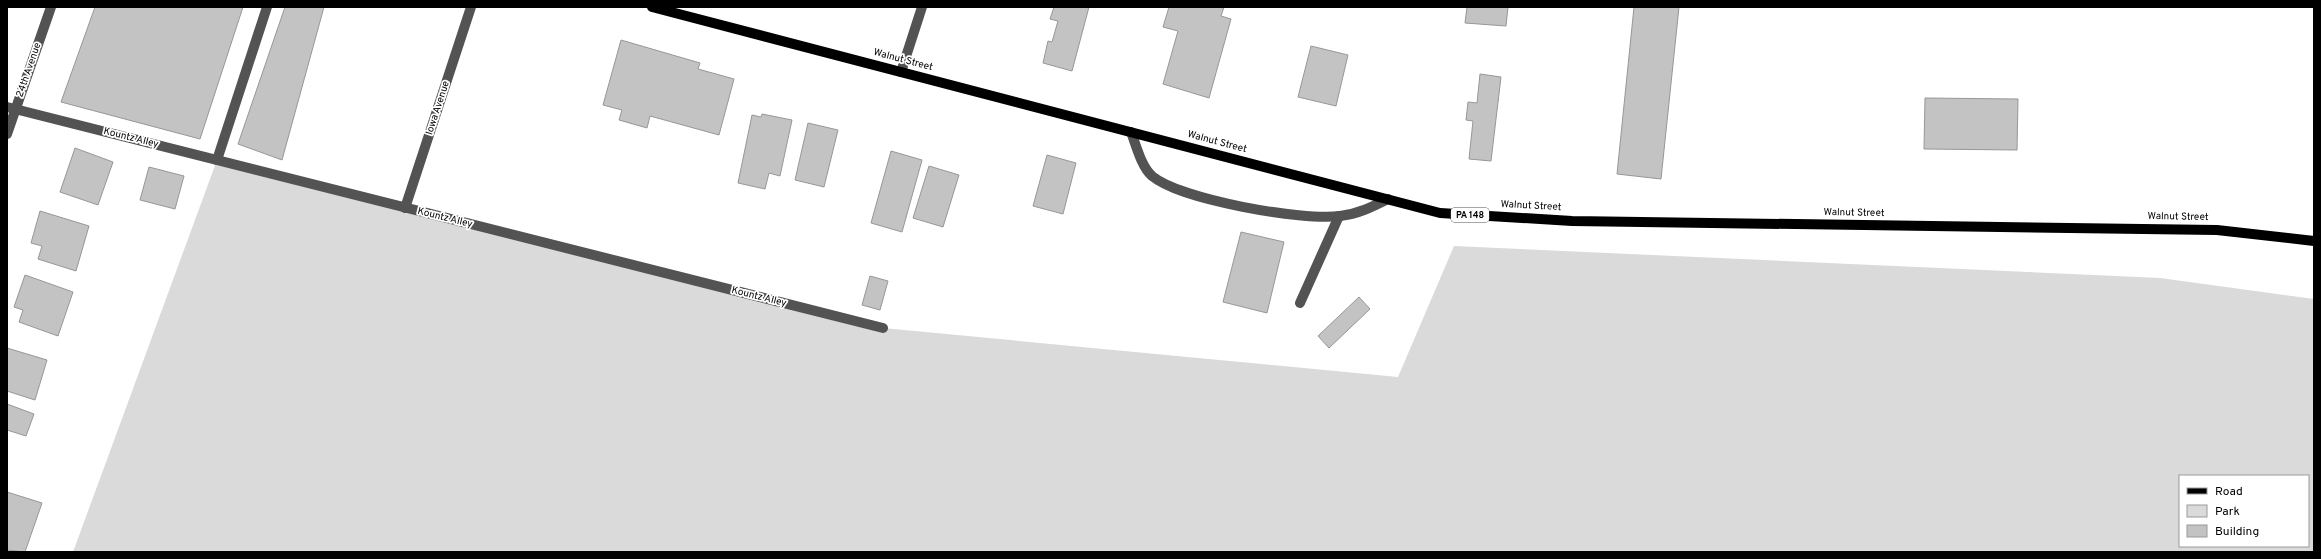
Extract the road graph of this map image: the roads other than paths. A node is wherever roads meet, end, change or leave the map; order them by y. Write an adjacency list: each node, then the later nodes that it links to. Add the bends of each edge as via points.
1 (51, 7): 7 (street, 24th Avenue)
2 (267, 7): 10 (street)
3 (471, 7): 12 (street, Iowa Avenue)
4 (652, 7): 6 (main road, Walnut Street / PA 148)
5 (922, 7): 6 (street)
6 (901, 72): 8 (main road, Walnut Street / PA 148)
7 (11, 108): 9 (street, 24th Avenue); 10 (street, Kountz Alley)
8 (1131, 132): 11 (main road, Walnut Street / PA 148); 13 (street, via 1140,157 1151,175 1192,195 1287,215)
9 (7, 134)
10 (217, 160): 12 (street, Kountz Alley)
11 (1388, 200): 13 (street, via 1364,211); 14 (main road, Walnut Street / PA 148, via 1440,213 1572,221 2218,230)
12 (405, 208): 16 (street, Kountz Alley)
13 (1339, 216): 15 (street)
14 (2314, 241)
15 (1300, 303)
16 (883, 328)

